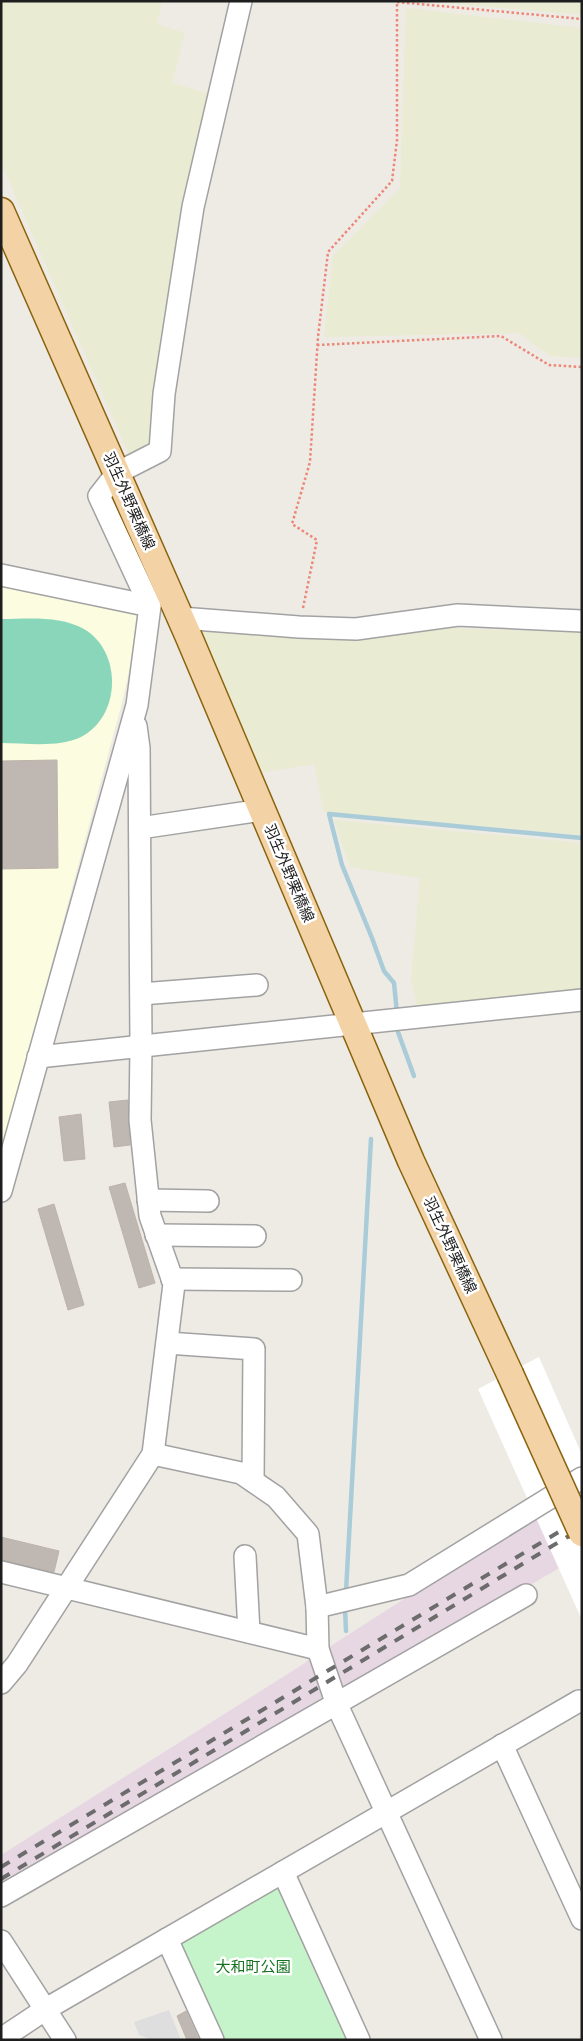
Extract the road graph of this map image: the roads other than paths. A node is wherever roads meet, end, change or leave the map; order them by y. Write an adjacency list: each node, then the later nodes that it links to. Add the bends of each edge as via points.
1 (241, 1): 3 (street, via 193,207 164,394 160,452)
2 (1, 211): 3 (main road, 羽生外野栗橋線)
3 (117, 473): 5 (street, via 99,496); 6 (main road, 羽生外野栗橋線)
4 (1, 575): 5 (street)
5 (150, 606): 8 (street)
6 (181, 618): 7 (street, via 356,629 458,615); 9 (main road, 羽生外野栗橋線)
7 (582, 621)
8 (135, 713): 10 (street); 16 (street)
9 (262, 810): 10 (street); 14 (main road, 羽生外野栗橋線)
10 (140, 828): 12 (street)
11 (257, 985): 12 (street)
12 (141, 994): 15 (street)
13 (582, 1000): 14 (street)
14 (354, 1024): 15 (street); 28 (main road, 羽生外野栗橋線, bridge, via 412,1161)
15 (141, 1046): 16 (street); 18 (street, via 140,1120)
16 (38, 1057): 17 (street)
17 (1, 1191)
18 (148, 1200): 19 (street); 20 (street)
19 (208, 1201)
20 (156, 1235): 21 (street); 22 (street)
21 (255, 1236)
22 (172, 1279): 23 (street); 24 (street)
23 (291, 1280)
24 (167, 1344): 25 (street); 27 (street, via 254,1349)
25 (154, 1454): 27 (street, via 241,1473); 31 (street)
26 (582, 1478): 33 (street, via 409,1585)
27 (253, 1481): 33 (street, via 276,1497 308,1534)
28 (582, 1533)
29 (245, 1556): 34 (street)
30 (1, 1572): 31 (street)
31 (67, 1587): 34 (street); 36 (street)
32 (526, 1595): 38 (street)
33 (317, 1607): 35 (street)
34 (249, 1632): 35 (street)
35 (318, 1649): 38 (street)
36 (1, 1683)
37 (579, 1701): 39 (street)
38 (337, 1705): 40 (street); 42 (street)
39 (502, 1744): 40 (street); 43 (street)
40 (386, 1812): 41 (street); 51 (street)
41 (283, 1872): 44 (street); 50 (street)
42 (1, 1896)
43 (582, 1919)
44 (167, 1939): 46 (street); 49 (street)
45 (1, 1941): 46 (street)
46 (46, 2009): 47 (street); 48 (street)
47 (1, 2039)
48 (65, 2040)
49 (213, 2040)
50 (359, 2040)
51 (492, 2040)

